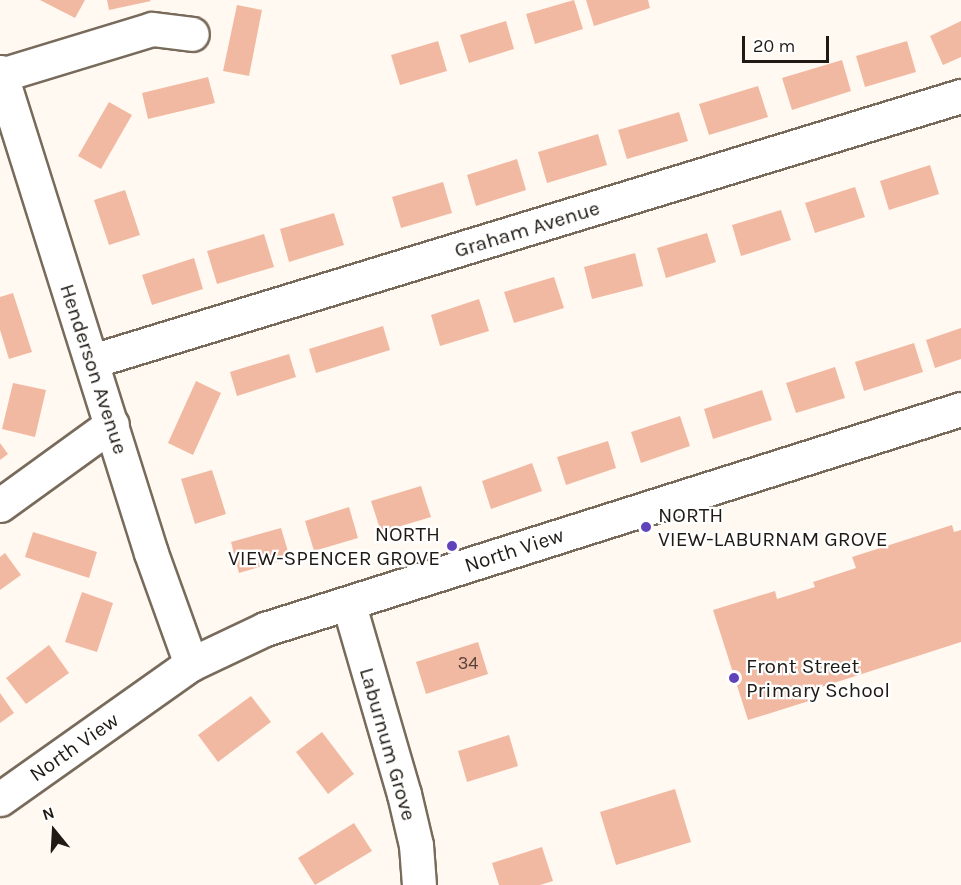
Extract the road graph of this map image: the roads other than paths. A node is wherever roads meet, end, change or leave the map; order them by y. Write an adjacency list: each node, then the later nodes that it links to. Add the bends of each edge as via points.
1 (192, 34): 2 (street, via 152,29)
2 (1, 74): 4 (street, Henderson Avenue)
3 (961, 96): 5 (street, Graham Avenue)
4 (9, 141): 5 (street, Henderson Avenue)
5 (92, 361): 7 (street, Henderson Avenue)
6 (961, 409): 9 (street, North View)
7 (111, 424): 8 (street); 10 (street, Henderson Avenue)
8 (0, 504)
9 (349, 605): 10 (street, North View, via 265,629); 12 (street, Laburnum Grove, via 404,794 416,845)
10 (191, 664): 11 (street, North View)
11 (0, 799)
12 (419, 885)

